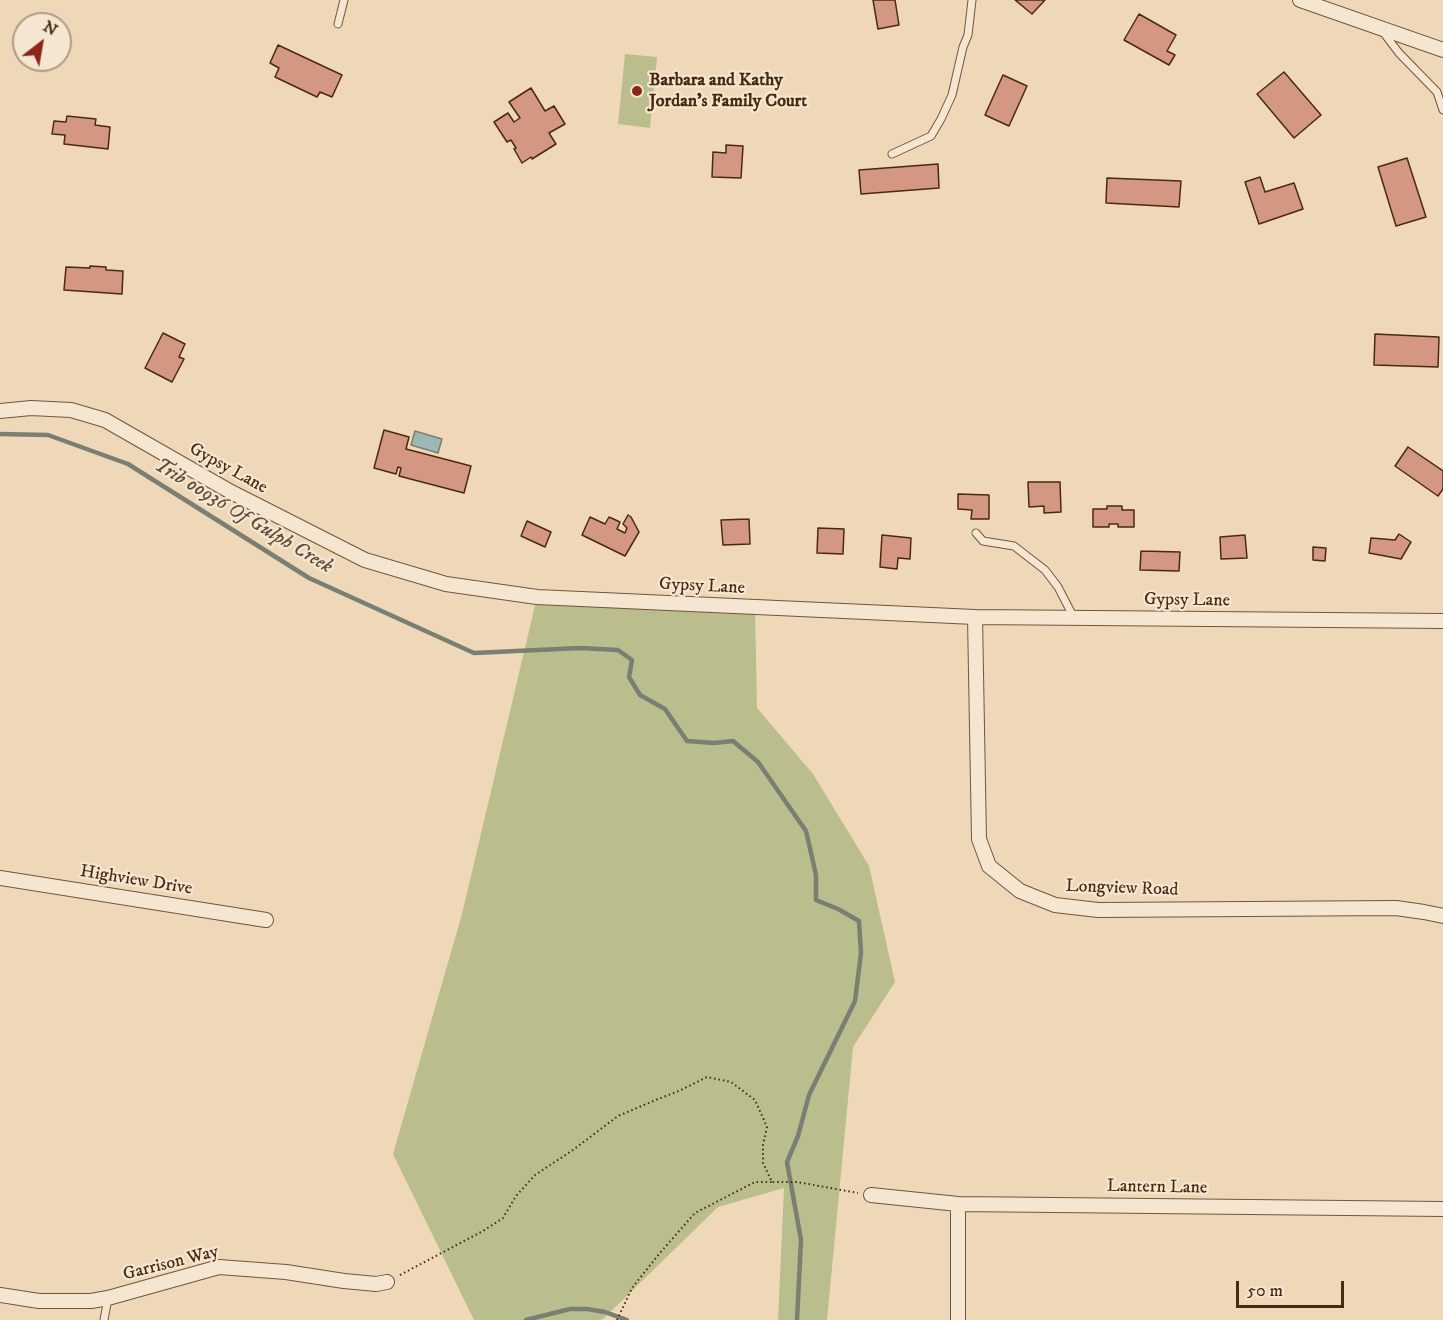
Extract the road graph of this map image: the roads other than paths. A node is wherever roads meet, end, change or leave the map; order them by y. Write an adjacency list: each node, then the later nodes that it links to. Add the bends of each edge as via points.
1 (344, 0): 4 (lane)
2 (972, 0): 8 (lane, via 968,35 952,95 941,119 931,136)
3 (1300, 0): 5 (street)
4 (338, 24)
5 (1380, 28): 6 (street); 7 (lane, via 1437,92)
6 (1443, 50)
7 (1443, 110)
8 (892, 154)
9 (0, 411): 11 (street, Gypsy Lane, via 71,410 105,420 231,492 365,560 446,584 537,597)
10 (976, 533): 12 (lane, via 983,541 1014,546 1045,570)
11 (975, 617): 12 (street, Gypsy Lane); 15 (street, Longview Road, via 979,839 989,866 1020,891 1055,905 1098,910 1396,908)
12 (1074, 618): 13 (street, Gypsy Lane)
13 (1443, 621)
14 (0, 878): 16 (street, Highview Drive)
15 (1443, 916)
16 (266, 920)
17 (871, 1195): 18 (street, Lantern Lane)
18 (958, 1204): 19 (street, Lantern Lane); 24 (street)
19 (1443, 1209)
20 (387, 1282): 22 (street, Garrison Way, via 219,1267)
21 (0, 1295): 22 (street, Garrison Way, via 74,1302)
22 (108, 1298): 23 (lane)
23 (105, 1320)
24 (958, 1320)

